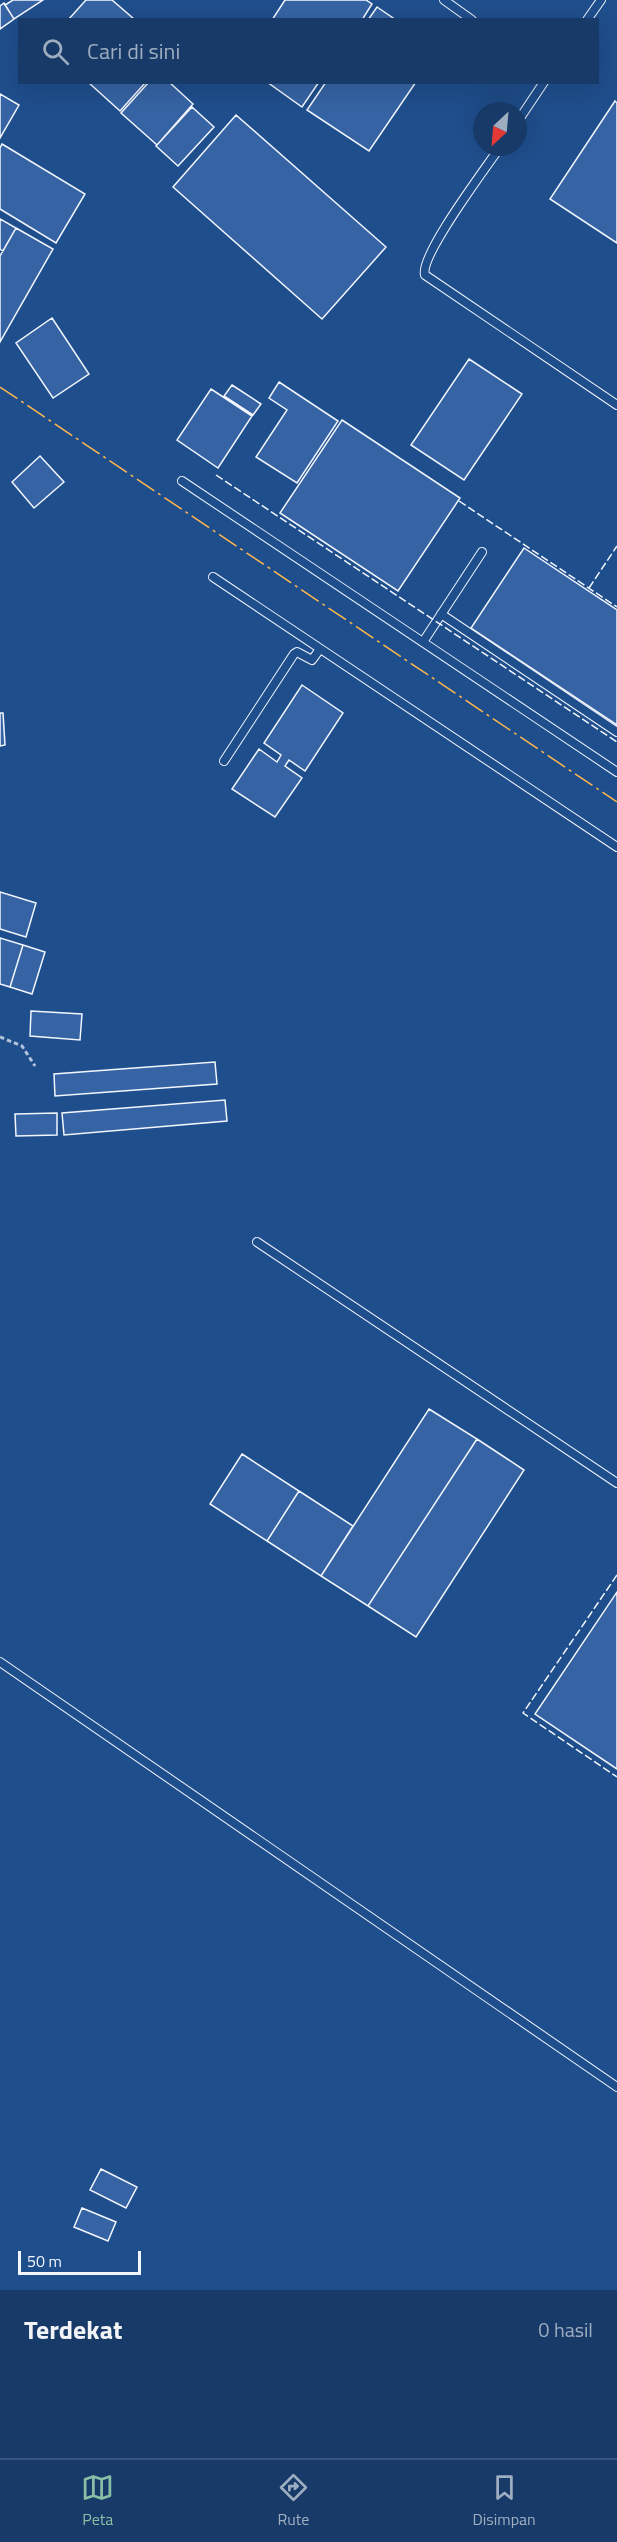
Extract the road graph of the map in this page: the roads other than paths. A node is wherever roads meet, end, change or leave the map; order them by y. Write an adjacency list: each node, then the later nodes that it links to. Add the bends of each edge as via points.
1 (444, 0): 3 (lane)
2 (601, 0): 4 (lane)
3 (469, 18)
4 (588, 18)
5 (543, 84): 6 (lane)
6 (527, 107)
7 (494, 156): 8 (lane, via 430,250 425,275)
8 (617, 405)
9 (182, 481): 13 (lane)
10 (482, 552): 12 (lane)
11 (213, 578): 14 (lane)
12 (441, 614): 13 (lane); 15 (lane)
13 (423, 642): 17 (lane)
14 (320, 649): 16 (lane, via 312,660 294,654); 18 (lane)
15 (617, 732)
16 (224, 761)
17 (617, 772)
18 (617, 847)
19 (257, 1242): 20 (lane)
20 (617, 1483)
21 (0, 1662): 22 (lane)
22 (617, 2087)

